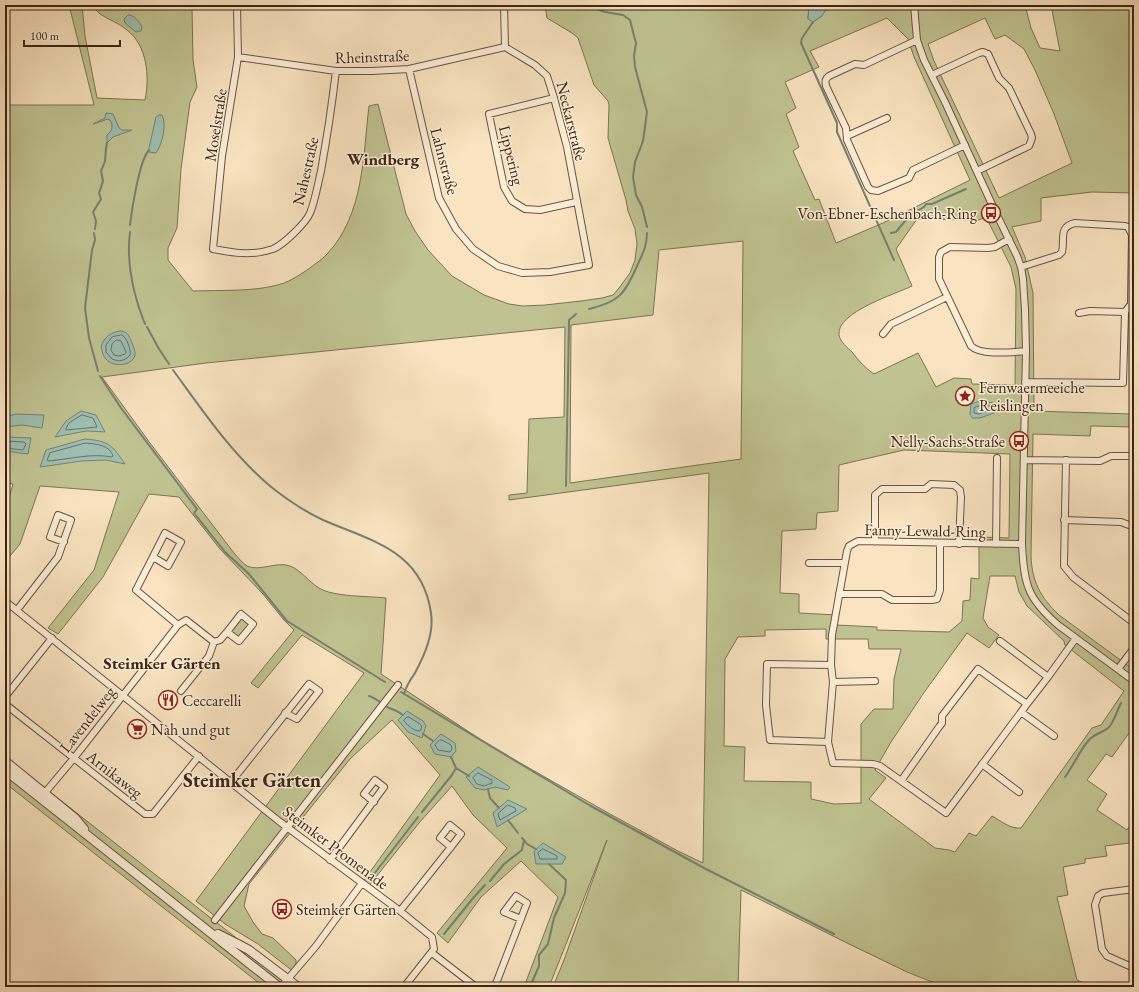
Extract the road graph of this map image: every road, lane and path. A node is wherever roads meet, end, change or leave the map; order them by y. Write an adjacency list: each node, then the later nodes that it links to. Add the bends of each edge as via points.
1 (237, 5): 6 (street, Moselstraße)
2 (504, 5): 5 (street)
3 (914, 5): 4 (street)
4 (918, 40): 9 (street); 12 (street, via 864,65 856,64 826,78 826,86 846,128)
5 (505, 47): 7 (street, Rheinstraße); 10 (street, Neckarstraße, via 535,65 547,76)
6 (238, 58): 8 (street, Rheinstraße); 17 (street, Moselstraße, via 222,156)
7 (409, 69): 8 (street, Rheinstraße); 18 (street, Lahnstraße, via 440,198 456,229 473,249 498,266 522,273 550,272)
8 (336, 71): 17 (street, Nahestraße, via 327,141 310,214 290,237 274,248 250,254)
9 (932, 75): 13 (street); 14 (street, via 979,53 988,54 999,78 1009,88 1031,134 1029,146)
10 (554, 98): 15 (street, Neckarstraße, via 567,147); 15 (street, Lippering, via 489,114 504,187 512,201 525,209 540,210)
11 (887, 118): 12 (street)
12 (847, 136): 13 (street, via 868,187 874,191 909,178 912,170)
13 (965, 145): 14 (street)
14 (977, 171): 16 (street)
15 (576, 202): 18 (street, Neckarstraße)
16 (1009, 239): 19 (street); 20 (street, via 995,247 950,246 941,252 939,279)
17 (213, 249)
18 (588, 265)
19 (1021, 267): 21 (street, via 1059,255 1062,252 1063,232 1069,225 1075,223 1128,227 1132,235 1131,304); 24 (street)
20 (947, 297): 23 (street, via 891,324); 24 (street, via 974,349 983,352)
21 (1125, 312): 22 (street); 25 (street, via 1123,383)
22 (1079, 313)
23 (883, 334)
24 (1026, 351): 25 (street)
25 (1025, 382): 28 (street)
26 (1134, 456): 29 (street, via 1111,456 1100,461)
27 (997, 458): 36 (street, Fanny-Lewald-Ring)
28 (1024, 460): 29 (street); 37 (street)
29 (1066, 460): 30 (street)
30 (1064, 520): 31 (street, via 1121,522); 44 (street, via 1063,560 1067,572)
31 (1134, 527)
32 (64, 542): 32 (street, via 71,520 58,516 50,537); 43 (street, via 58,557)
33 (875, 542): 34 (street, Fanny-Lewald-Ring); 35 (street, via 875,495 882,489 925,489 931,484 954,485 960,490); 40 (street, Fanny-Lewald-Ring, via 853,543 847,551)
34 (940, 543): 35 (street, Fanny-Lewald-Ring); 41 (street, via 940,590 937,599 892,600 882,594)
35 (959, 544): 36 (street, Fanny-Lewald-Ring)
36 (996, 544): 37 (street, Fanny-Lewald-Ring)
37 (1022, 544): 48 (street, via 1024,572 1031,595 1047,616)
38 (153, 557): 45 (street, via 168,566 181,542 165,533 136,590)
39 (809, 563): 40 (street)
40 (844, 563): 41 (street, Fanny-Lewald-Ring)
41 (839, 594): 52 (street, Fanny-Lewald-Ring, via 832,635)
42 (5, 601): 43 (street, Steimker Promenade)
43 (17, 610): 47 (street, Steimker Promenade)
44 (1134, 623)
45 (178, 625): 50 (street, Lavendelweg, via 186,620); 60 (street, Lavendelweg)
46 (227, 632): 50 (street, via 220,640)
47 (52, 638): 60 (street, Steimker Promenade); 61 (street)
48 (1076, 638): 53 (street); 54 (street, Fanny-Lewald-Ring)
49 (1000, 641): 54 (street)
50 (214, 642): 59 (street, via 209,656)
51 (1134, 648): 53 (street)
52 (831, 665): 57 (street, Fanny-Lewald-Ring); 67 (street, via 767,664 766,705 770,740)
53 (1118, 669): 56 (street)
54 (1048, 677): 63 (street, Fanny-Lewald-Ring)
55 (875, 681): 57 (street)
56 (1134, 681)
57 (833, 682): 67 (street, Fanny-Lewald-Ring)
58 (398, 685): 78 (street)
59 (181, 691)
60 (122, 695): 68 (street, Steimker Promenade); 69 (street, Lavendelweg)
61 (5, 696)
62 (5, 704): 69 (street, Arnikaweg)
63 (1027, 704): 64 (street, Fanny-Lewald-Ring); 73 (street, via 978,669 942,716 939,727)
64 (1021, 712): 66 (street); 71 (street, Fanny-Lewald-Ring)
65 (285, 713): 65 (street, via 309,684 319,691 296,719); 74 (street)
66 (1054, 736)
67 (828, 742): 73 (street, Fanny-Lewald-Ring, via 833,763 880,766)
68 (199, 756): 69 (street, Arnikaweg, via 153,814 145,814); 74 (street, Steimker Promenade)
69 (74, 758): 76 (street, Lavendelweg)
70 (5, 761): 76 (street)
71 (982, 764): 73 (street, Fanny-Lewald-Ring, via 946,813); 75 (street)
72 (5, 770): 76 (street)
73 (901, 781)
74 (231, 782): 78 (street, Steimker Promenade)
75 (1019, 792)
76 (43, 795): 84 (street, via 75,818 100,847)
77 (374, 802): 80 (street)
78 (287, 827): 80 (street, Steimker Promenade); 86 (street)
79 (451, 846): 83 (street)
80 (330, 860): 81 (street, Steimker Promenade)
81 (362, 883): 83 (street, Steimker Promenade); 89 (street)
82 (1134, 889): 88 (street, via 1103,893 1098,896 1095,905 1102,950 1107,956)
83 (400, 910): 87 (street, Steimker Promenade, via 432,937)
84 (193, 919): 89 (street, via 238,944); 90 (street)
85 (521, 919): 94 (street)
86 (215, 920)
87 (432, 953): 92 (street); 93 (street)
88 (1134, 968)
89 (288, 979): 90 (street); 91 (street)
90 (280, 987)
91 (298, 987)
92 (404, 987)
93 (476, 987)
94 (494, 987)

